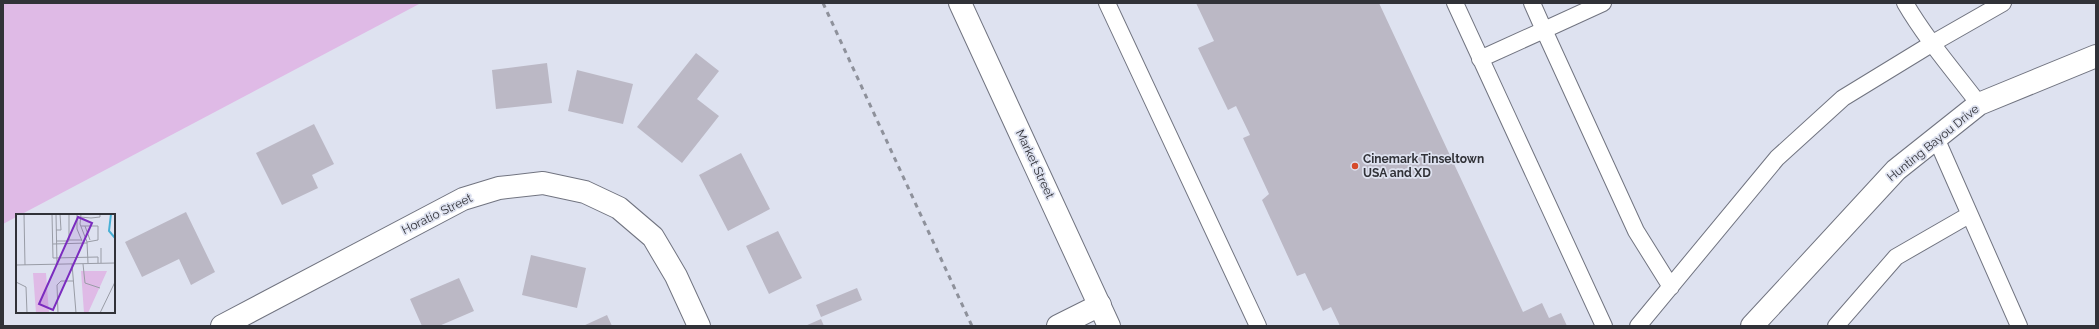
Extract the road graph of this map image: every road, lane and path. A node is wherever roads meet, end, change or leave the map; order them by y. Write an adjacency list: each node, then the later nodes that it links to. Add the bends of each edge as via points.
1 (1107, 3): 21 (lane)
2 (1455, 3): 11 (lane)
3 (1532, 3): 8 (lane)
4 (1602, 3): 8 (lane)
5 (1905, 3): 9 (lane, via 1921,30)
6 (2003, 3): 9 (lane)
7 (962, 4): 16 (street, Market Street)
8 (1544, 30): 11 (lane); 15 (lane, via 1636,231)
9 (1933, 42): 12 (lane); 15 (lane, via 1843,98 1777,158)
10 (2096, 56): 12 (street, Hunting Bayou Drive)
11 (1480, 59): 22 (lane)
12 (1979, 104): 13 (street, Hunting Bayou Drive)
13 (1936, 138): 14 (lane); 24 (street, Hunting Bayou Drive, via 1896,170)
14 (1969, 215): 25 (lane, via 1896,257); 26 (lane)
15 (1671, 287): 23 (lane)
16 (1100, 305): 19 (street); 20 (street, Market Street)
17 (222, 326): 18 (street, Horatio Street, via 463,199 499,188 543,183 585,192 619,208 653,237 676,276)
18 (699, 326)
19 (1058, 326)
20 (1109, 326)
21 (1258, 326)
22 (1604, 326)
23 (1638, 326)
24 (1752, 326)
25 (1836, 326)
26 (2019, 326)

